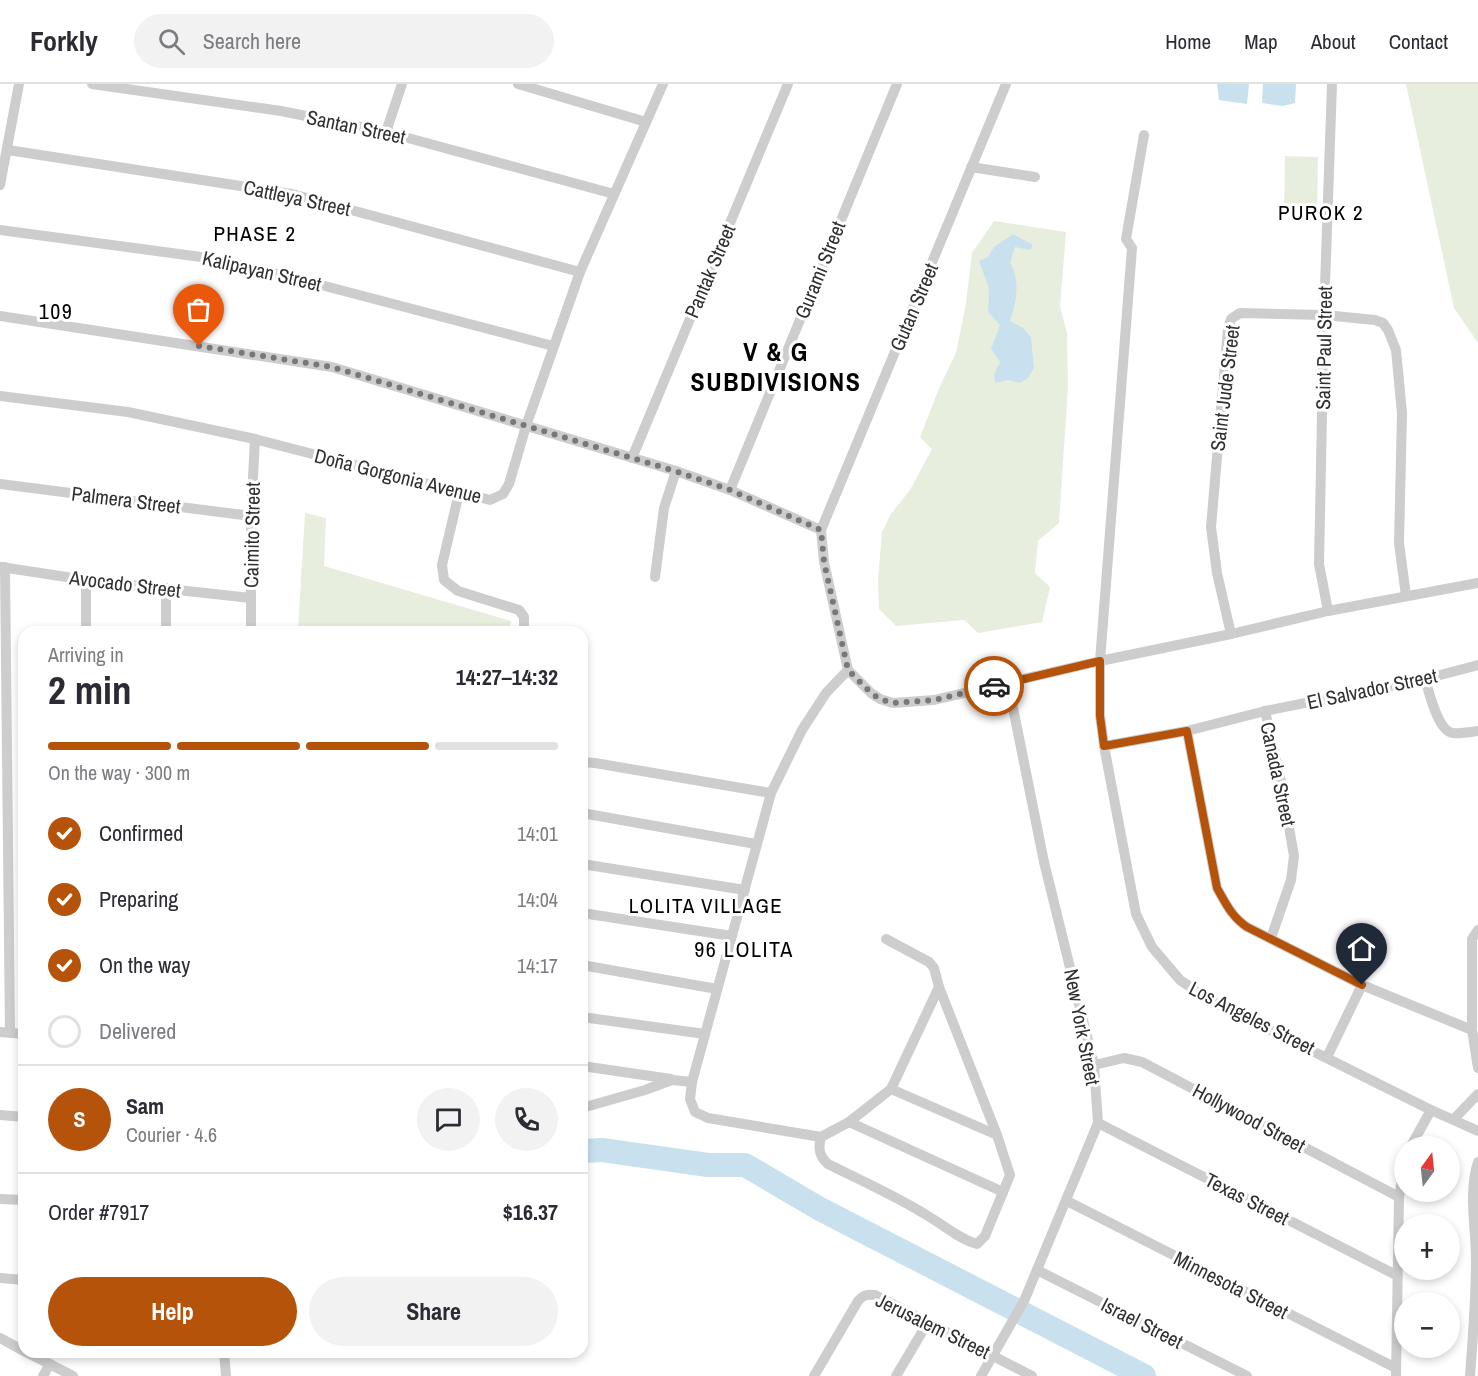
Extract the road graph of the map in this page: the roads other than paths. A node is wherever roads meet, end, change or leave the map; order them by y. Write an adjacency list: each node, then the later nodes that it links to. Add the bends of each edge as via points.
1 (19, 84): 13 (street)
2 (92, 84): 11 (street, Santan Street, via 281,111)
3 (402, 84): 11 (street)
4 (518, 84): 10 (street)
5 (663, 84): 10 (street, Doña Gorgonia Avenue)
6 (788, 84): 26 (street, Pantak Street)
7 (897, 84): 29 (street, Gurami Street)
8 (1006, 84): 14 (street, Gutan Street)
9 (1332, 84): 20 (street, Saint Paul Street)
10 (646, 122): 17 (street, Doña Gorgonia Avenue)
11 (387, 132): 17 (street, Santan Street)
12 (1144, 135): 46 (street, Los Angeles Street, via 1125,238 1132,248)
13 (8, 150): 16 (street); 19 (street, Cattleya Street, via 292,194)
14 (971, 167): 15 (street); 32 (street, Gutan Street)
15 (1035, 177)
16 (0, 185)
17 (614, 194): 19 (street, Doña Gorgonia Avenue)
18 (0, 230): 22 (street, Kalipayan Street, via 216,259)
19 (580, 272): 22 (street, Doña Gorgonia Avenue)
20 (1324, 315): 38 (street, Saint Jude Street, via 1383,323 1396,350 1402,413 1399,543); 40 (street, Saint Paul Street, via 1319,564); 45 (street, Saint Jude Street, via 1240,313 1229,323 1211,527)
21 (0, 316): 24 (street, via 332,367)
22 (554, 346): 24 (street, Doña Gorgonia Avenue)
23 (0, 396): 25 (street, Doña Gorgonia Avenue, via 128,412)
24 (526, 426): 26 (street); 30 (street, Doña Gorgonia Avenue, via 503,494 490,500)
25 (255, 439): 30 (street, Doña Gorgonia Avenue); 31 (street, Caimito Street)
26 (632, 458): 27 (street)
27 (675, 471): 29 (street); 34 (street, via 664,508)
28 (0, 484): 31 (street, Palmera Street)
29 (730, 490): 32 (street)
30 (459, 493): 44 (street, via 442,565 444,580 458,591 519,610)
31 (251, 516): 39 (street, Caimito Street)
32 (821, 530): 48 (street, via 824,562)
33 (3, 567): 35 (street, Avocado Street); 72 (street)
34 (655, 577)
35 (86, 580): 37 (street, Avocado Street); 41 (street)
36 (1478, 583): 38 (street)
37 (166, 588): 39 (street, Avocado Street); 42 (street)
38 (1406, 596): 40 (street)
39 (251, 598): 43 (street, Caimito Street)
40 (1328, 611): 45 (street)
41 (86, 626)
42 (166, 626)
43 (251, 626)
44 (524, 626)
45 (1231, 634): 46 (street)
46 (1100, 661): 50 (street); 54 (street, Los Angeles Street)
47 (1478, 665): 49 (street, El Salvador Street)
48 (848, 670): 50 (street, via 871,693 893,703 934,700); 56 (street, via 826,693 802,730)
49 (1425, 679): 51 (street, El Salvador Street); 53 (street, via 1445,730)
50 (1008, 683): 75 (street, New York Street, via 1044,862)
51 (1265, 711): 52 (street, Canada Street); 64 (street, Canada Street, via 1294,856 1292,880)
52 (1187, 731): 54 (street, Canada Street); 64 (street, via 1217,888 1235,919)
53 (1478, 731)
54 (1104, 746): 74 (street, Los Angeles Street, via 1137,914 1152,947 1180,980 1208,999)
55 (588, 762): 56 (street)
56 (771, 793): 58 (street)
57 (588, 814): 58 (street)
58 (756, 844): 60 (street)
59 (588, 865): 60 (street)
60 (745, 890): 63 (street)
61 (588, 914): 63 (street)
62 (1478, 930): 71 (street, via 1472,939)
63 (732, 936): 69 (street)
64 (1271, 938): 67 (street)
65 (886, 939): 68 (street, via 929,962)
66 (588, 966): 69 (street)
67 (1362, 985): 71 (street); 74 (street)
68 (939, 987): 80 (street); 90 (street)
69 (717, 989): 73 (street)
70 (588, 1018): 73 (street)
71 (1472, 1030): 77 (street)
72 (5, 1032)
73 (705, 1034): 79 (street)
74 (1327, 1057): 83 (street, Los Angeles Street)
75 (1094, 1065): 88 (street, New York Street); 95 (street, Hollywood Street, via 1124,1058 1142,1062)
76 (588, 1067): 78 (street)
77 (1478, 1068)
78 (672, 1080): 79 (street); 82 (street)
79 (692, 1082): 92 (street, via 690,1099 695,1112 708,1118)
80 (891, 1089): 87 (street); 90 (street)
81 (1478, 1094): 86 (street)
82 (588, 1106)
83 (1431, 1110): 86 (street, Los Angeles Street); 91 (street)
84 (0, 1115): 85 (street)
85 (18, 1116)
86 (1454, 1119): 89 (street, Los Angeles Street)
87 (849, 1122): 92 (street); 94 (street)
88 (1098, 1123): 98 (street, New York Street); 100 (street, Texas Street)
89 (1478, 1131)
90 (997, 1135): 94 (street, via 1010,1175)
91 (1416, 1136)
92 (821, 1137): 94 (street, via 821,1158 828,1164 903,1202 967,1241 977,1244 985,1236)
93 (1478, 1162): 120 (street, via 1473,1188 1476,1260)
94 (1003, 1192)
95 (1394, 1194)
96 (0, 1199): 97 (street)
97 (18, 1200)
98 (1067, 1201): 99 (street, New York Street); 111 (street, Minnesota Street)
99 (1037, 1270): 107 (street, New York Street); 119 (street, Israel Street)
100 (1394, 1274)
101 (0, 1278): 102 (street)
102 (18, 1280)
103 (1396, 1280): 111 (street)
104 (928, 1322): 107 (street, Jerusalem Street); 115 (street, Jerusalem Street, via 875,1295 865,1295); 116 (street)
105 (0, 1338): 106 (street)
106 (18, 1347)
107 (993, 1356): 117 (street, New York Street); 118 (street, Jerusalem Street)
108 (38, 1358): 110 (street)
109 (224, 1358): 114 (street)
110 (50, 1364): 112 (street); 113 (street)
111 (1396, 1372)
112 (43, 1376)
113 (73, 1376)
114 (226, 1376)
115 (814, 1376)
116 (896, 1376)
117 (981, 1376)
118 (1032, 1376)
119 (1247, 1376)
120 (1470, 1376)

